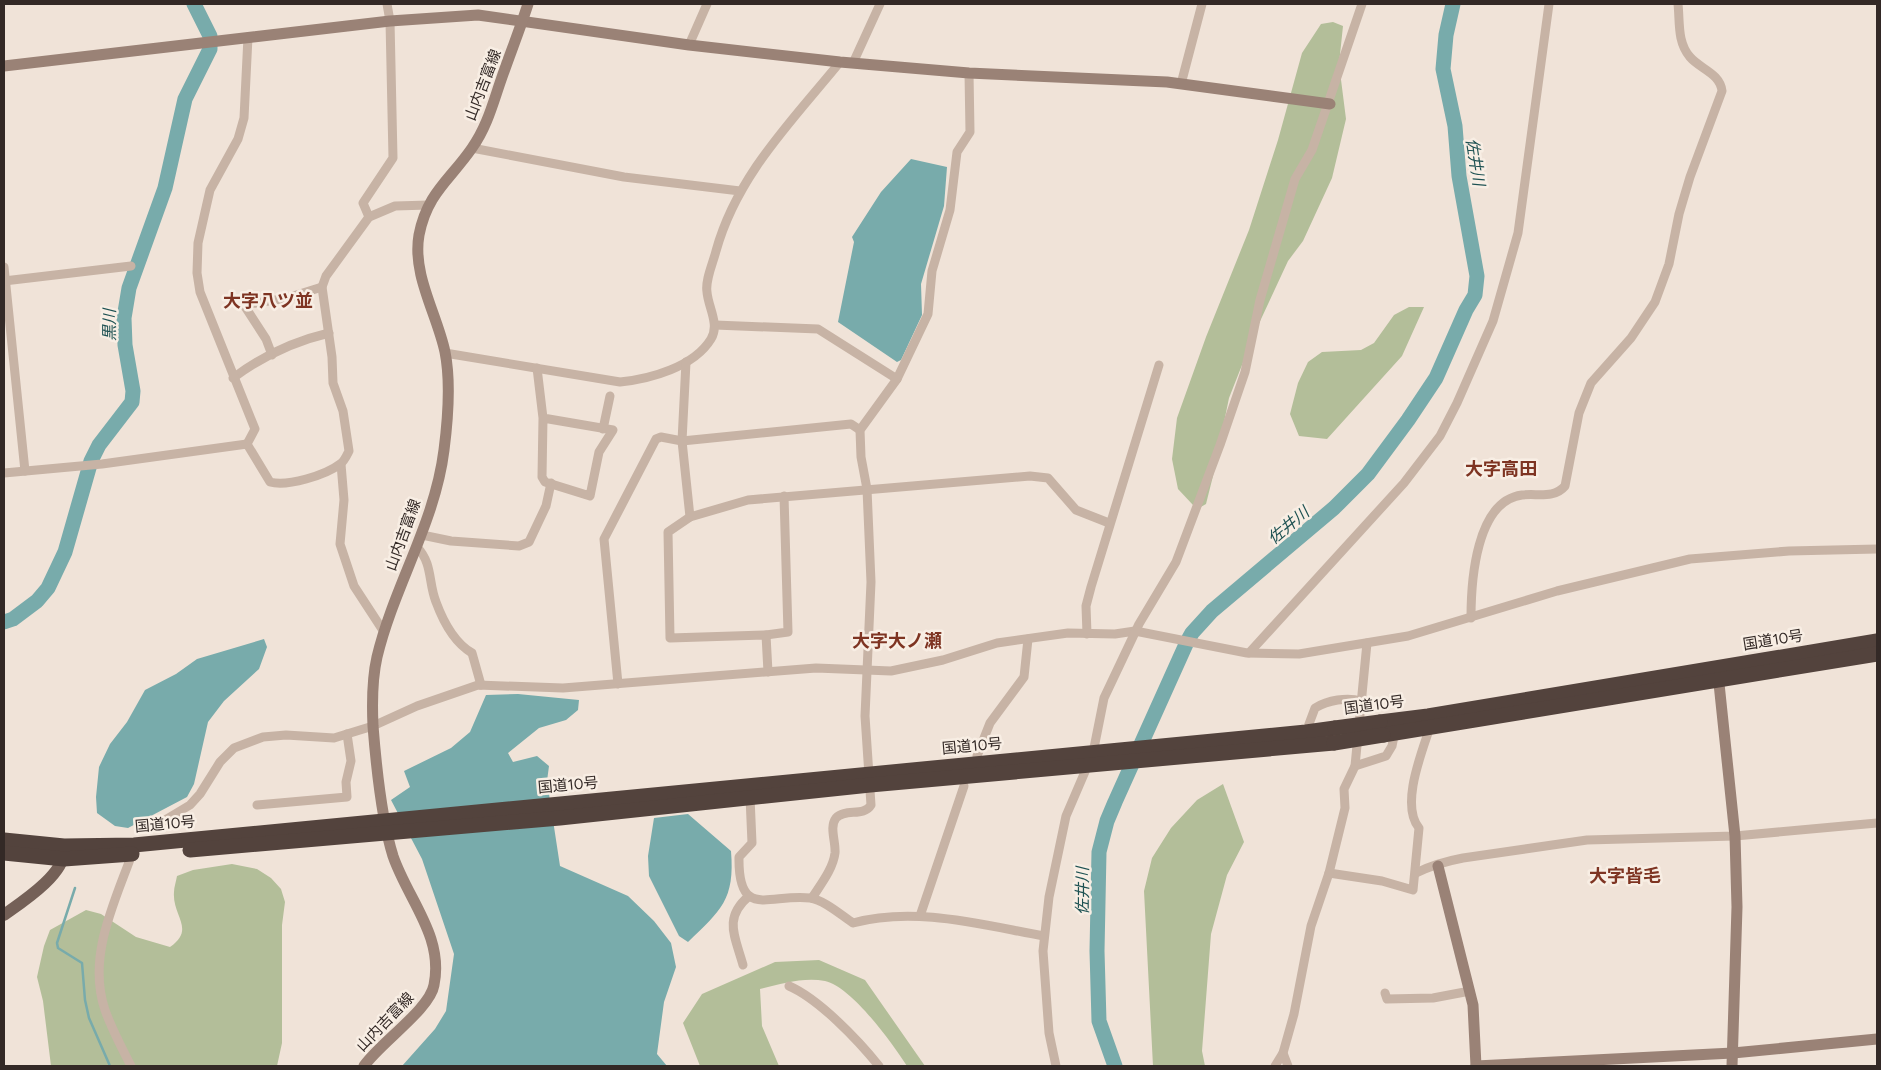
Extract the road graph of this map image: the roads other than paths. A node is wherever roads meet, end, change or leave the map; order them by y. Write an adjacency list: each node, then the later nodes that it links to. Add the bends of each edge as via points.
1 (387, 4): 9 (street)
2 (528, 4): 10 (street, 山内吉富線)
3 (707, 4): 12 (street)
4 (880, 4): 14 (street)
5 (1202, 4): 17 (street)
6 (1362, 4): 18 (street)
7 (1549, 4): 61 (street, via 1518,233 1493,322 1457,403 1440,436 1404,483)
8 (1678, 4): 53 (street, via 1680,35 1690,56 1713,75 1722,91 1688,184 1665,276 1645,320 1591,382 1579,413 1565,486 1555,494 1509,498 1489,518 1477,559)
9 (390, 21): 10 (street, via 478,15); 11 (street); 22 (street, via 393,158 363,203)
10 (522, 21): 12 (street); 19 (street, 山内吉富線, via 492,111)
11 (248, 37): 15 (street); 34 (street, via 244,118 238,139 210,190 197,254 200,292)
12 (689, 45): 13 (street)
13 (840, 62): 14 (street); 20 (street, via 766,151)
14 (854, 63): 16 (street)
15 (4, 66)
16 (969, 72): 17 (street); 35 (street, via 970,132 957,152 950,210 932,271 928,314)
17 (1181, 84): 18 (street)
18 (1330, 104): 54 (street, via 1312,150 1295,179 1258,306 1245,372 1202,494 1172,573)
19 (472, 148): 20 (street, via 624,177); 21 (street, 山内吉富線)
20 (740, 191): 27 (street, via 726,219 706,290)
21 (429, 205): 22 (street, via 395,206); 29 (street, 山内吉富線, via 419,237 418,261)
22 (369, 217): 26 (street, via 326,276)
23 (131, 266): 25 (street)
24 (4, 268): 25 (street)
25 (4, 281): 43 (street)
26 (322, 287): 28 (street); 30 (street, via 287,298 244,305 266,339)
27 (715, 325): 31 (street, via 712,338); 35 (street, via 818,330)
28 (328, 333): 30 (street, via 306,338); 42 (street, via 333,382 343,410 350,451)
29 (445, 353): 33 (street); 50 (street, 山内吉富線, via 444,450)
30 (272, 355): 34 (street, via 248,366)
31 (686, 362): 33 (street, via 637,380 620,382); 40 (street)
32 (1159, 365): 49 (street)
33 (537, 368): 37 (street)
34 (233, 378): 41 (street, via 255,429)
35 (897, 379): 39 (street)
36 (610, 396): 38 (street)
37 (543, 418): 38 (street); 45 (street, via 542,477)
38 (603, 428): 45 (street, via 613,430 599,452 590,496)
39 (860, 430): 40 (street, via 851,424); 46 (street)
40 (682, 441): 48 (street); 66 (street, via 656,439 604,539)
41 (246, 444): 42 (street, via 270,482 279,484 316,476); 43 (street)
42 (341, 464): 55 (street, via 344,500 340,544 354,586)
43 (25, 471): 44 (street)
44 (4, 473)
45 (551, 483): 50 (street, via 546,506 529,542 519,546 451,541)
46 (867, 489): 47 (street); 49 (street, via 1040,476 1048,478 1076,510); 63 (street, via 871,582)
47 (784, 496): 48 (street, via 741,501); 57 (street, via 788,632)
48 (690, 517): 57 (street, via 668,532 670,638)
49 (1110, 523): 56 (street, via 1086,606)
50 (422, 534): 51 (street, 山内吉富線)
51 (417, 547): 55 (street, 山内吉富線); 67 (street, via 426,557 436,602 459,645 472,653)
52 (1877, 549): 53 (street, via 1789,551 1690,559 1557,591)
53 (1471, 618): 60 (street, via 1408,636)
54 (1135, 631): 56 (street); 61 (street); 77 (street, via 1101,706)
55 (384, 632): 69 (street, 山内吉富線, via 376,659)
56 (1087, 634): 58 (street)
57 (766, 635): 64 (street)
58 (1028, 639): 63 (street, via 891,671); 76 (street, via 1024,677 990,723)
59 (1877, 641): 65 (highway, 国道10号)
60 (1366, 643): 61 (street, via 1299,654); 68 (street)
61 (1249, 653)
62 (1877, 654): 65 (highway, 国道10号)
63 (868, 668): 64 (street); 79 (street, via 865,716)
64 (768, 672): 66 (street)
65 (1719, 674): 70 (highway, 国道10号); 71 (highway, 国道10号, via 1428,716); 87 (street)
66 (618, 684): 67 (street, via 563,688)
67 (481, 685): 69 (street, via 417,706)
68 (1361, 701): 72 (street, via 1350,698 1322,704 1315,708); 78 (street)
69 (373, 726): 73 (street); 86 (street, 山内吉富線)
70 (1430, 727): 71 (highway, 国道10号); 94 (street, via 1413,787 1414,822 1418,828)
71 (1386, 729): 74 (highway, 国道10号, bridge); 78 (street, via 1392,746 1386,756)
72 (1306, 732): 74 (highway, 国道10号); 75 (highway, 国道10号)
73 (346, 734): 82 (street, via 350,761 347,797); 84 (street, via 334,738 263,736 234,748 220,762 200,794)
74 (1334, 735): 75 (highway, 国道10号, via 1306,744)
75 (1186, 751): 77 (highway, 国道10号)
76 (977, 756)
77 (1096, 759): 79 (highway, 国道10号); 99 (street, via 1066,816)
78 (1355, 766): 93 (street, via 1344,789 1345,808)
79 (870, 779): 81 (highway, 国道10号); 83 (highway, 国道10号); 96 (street, via 870,808 841,814 835,819 833,864)
80 (964, 786): 98 (street)
81 (750, 798): 83 (highway, 国道10号); 95 (street, via 752,843 739,857 739,878)
82 (257, 805)
83 (559, 811): 86 (highway, 国道10号)
84 (160, 823)
85 (1877, 823): 87 (street)
86 (390, 825): 89 (highway, 国道10号); 91 (highway, 国道10号); 108 (street, 山内吉富線, via 399,871 432,938 436,972 434,988 424,1004)
87 (1735, 836): 92 (street, via 1587,840 1463,858); 106 (street, via 1737,907)
88 (4, 840): 89 (highway)
89 (64, 852): 90 (highway); 91 (highway, 国道10号); 97 (main road, via 48,880)
90 (4, 853)
91 (132, 854): 107 (street, via 106,924 100,968 104,1009)
92 (1438, 866): 94 (street); 102 (street)
93 (1329, 873): 94 (street, via 1382,880 1413,890); 105 (street, via 1311,926)
94 (1416, 873)
95 (749, 896): 96 (street, via 760,902); 100 (street, via 738,906 731,925)
96 (812, 898): 98 (street, via 853,923 870,918)
97 (4, 915)
98 (920, 916): 99 (street)
99 (1044, 936): 110 (street, via 1045,994)
100 (743, 965)
101 (789, 986): 109 (street, via 804,994 848,1032)
102 (1470, 991): 103 (street, via 1434,998 1387,999); 113 (street)
103 (1385, 992)
104 (1877, 1039): 106 (street)
105 (1283, 1053): 111 (street); 112 (street)
106 (1733, 1053): 113 (street); 114 (street)
107 (131, 1066)
108 (364, 1066)
109 (879, 1066)
110 (1056, 1066)
111 (1274, 1066)
112 (1288, 1066)
113 (1476, 1066)
114 (1732, 1066)

